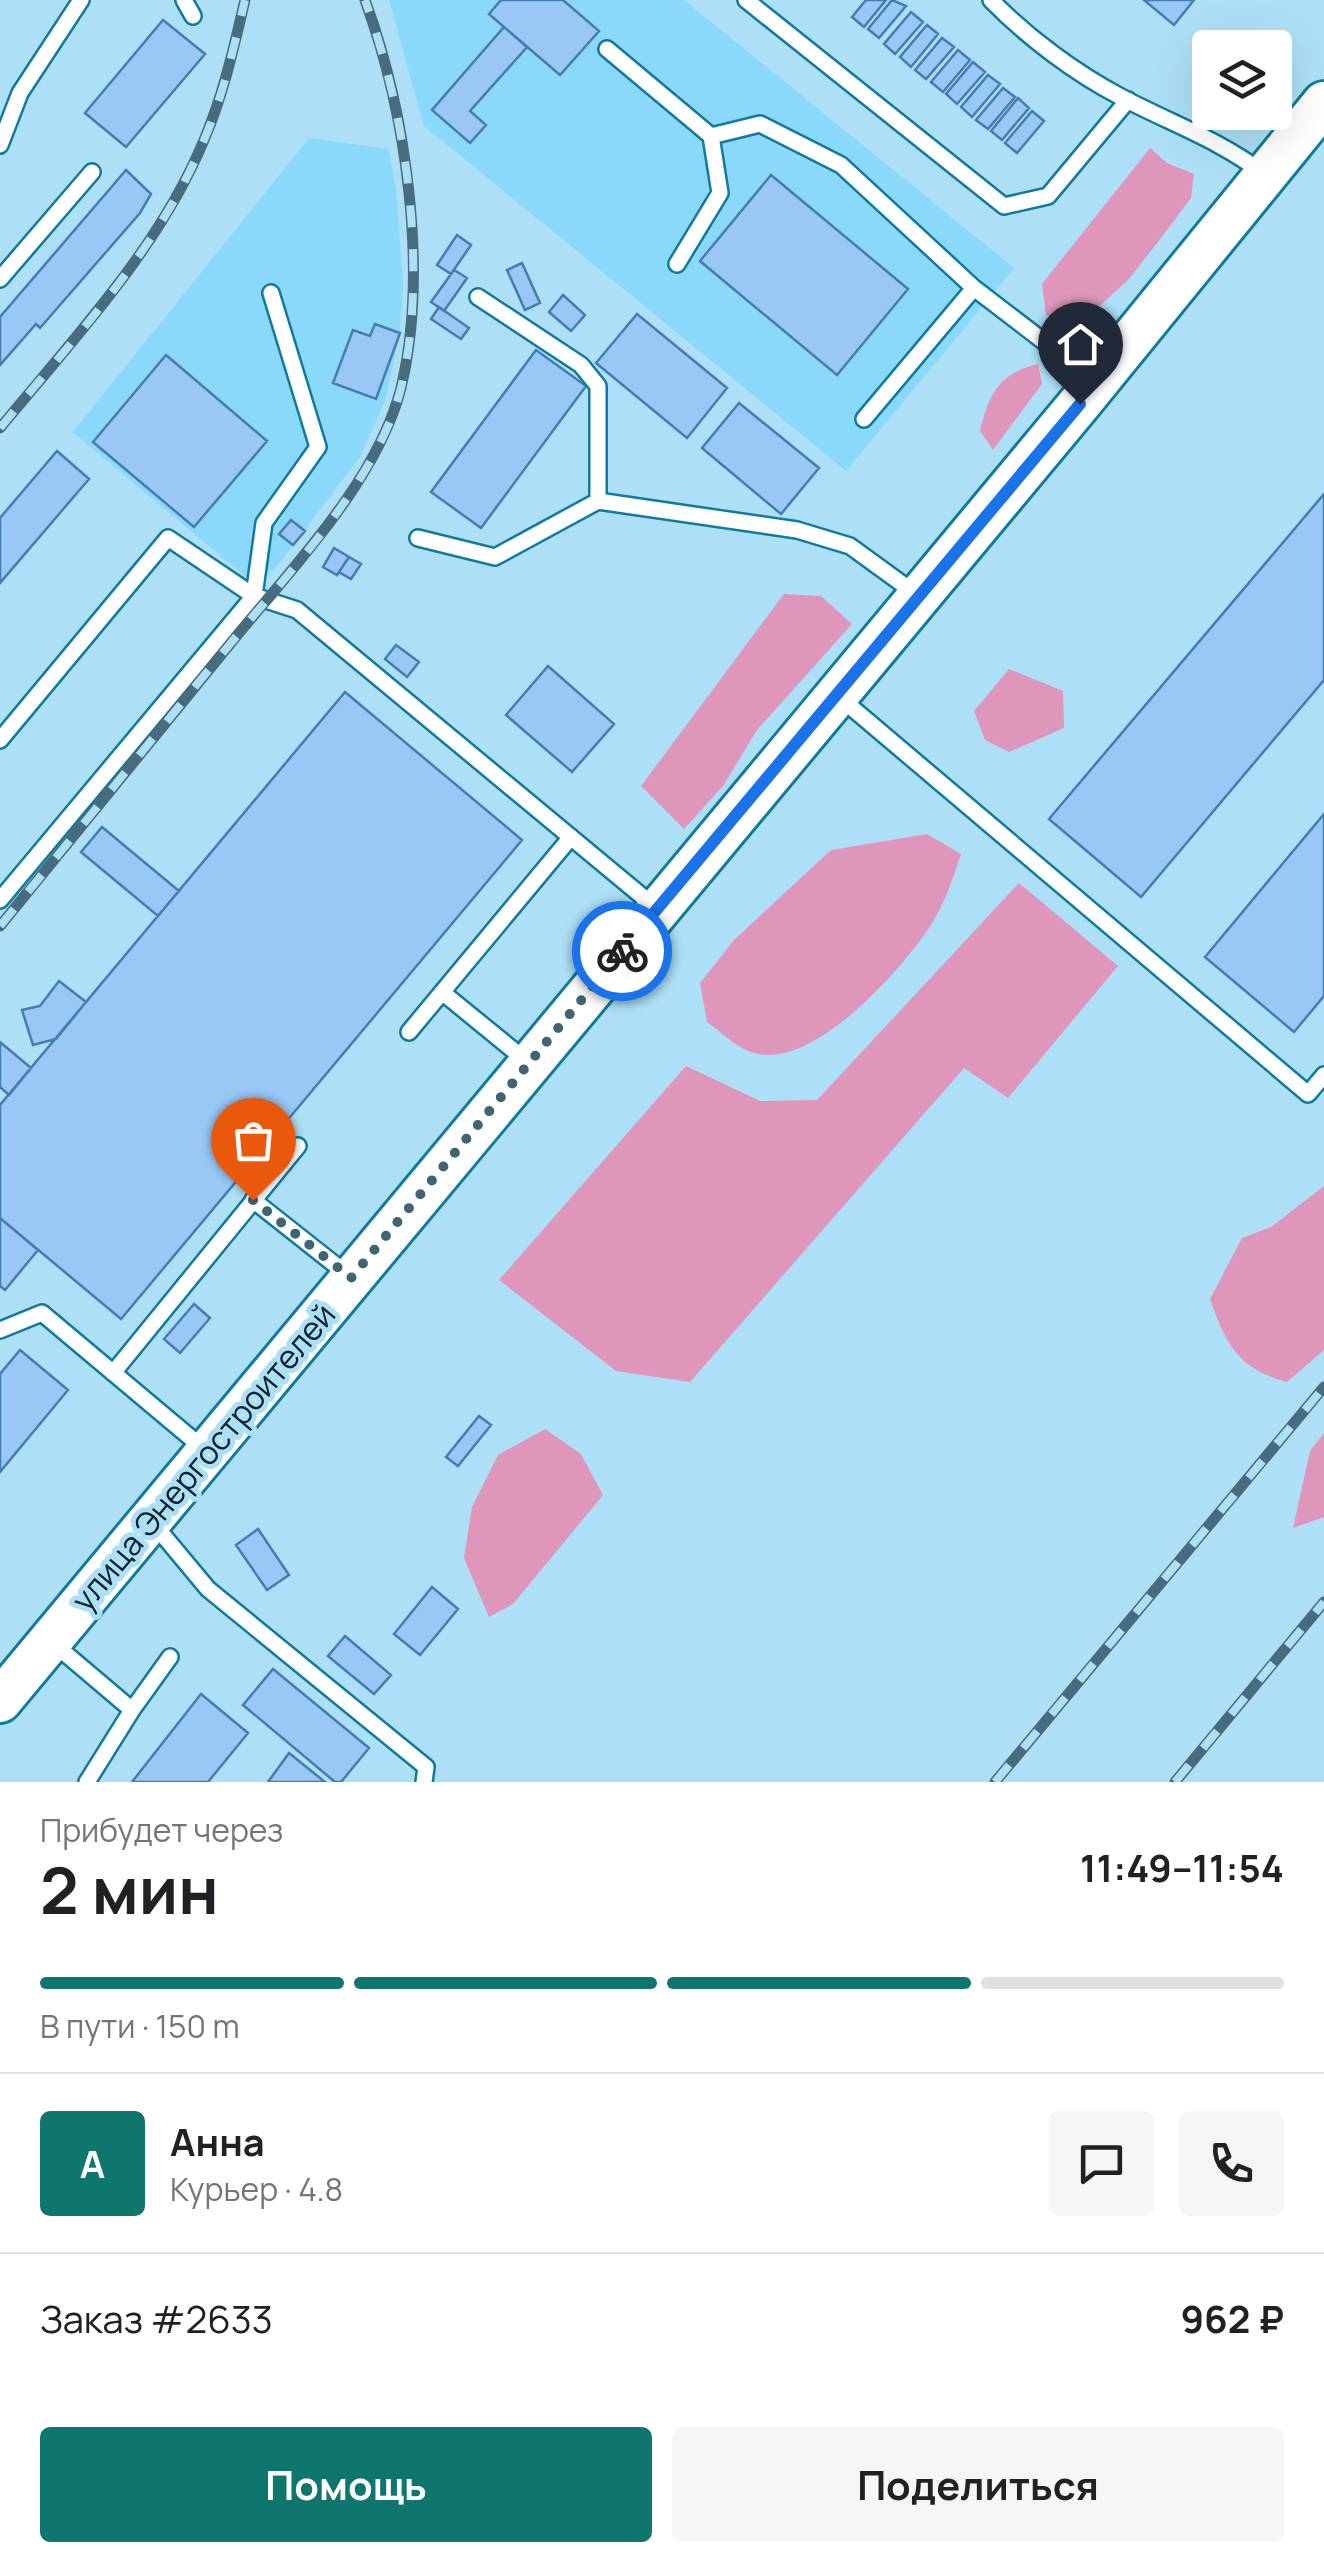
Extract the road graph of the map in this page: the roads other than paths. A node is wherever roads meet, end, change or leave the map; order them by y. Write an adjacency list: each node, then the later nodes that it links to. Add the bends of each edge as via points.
1 (82, 0): 10 (lane, via 20,93)
2 (184, 0): 5 (lane)
3 (746, 0): 7 (lane, via 1004,206 1048,196)
4 (991, 0): 7 (lane, via 1045,46)
5 (193, 16)
6 (607, 49): 9 (lane)
7 (1128, 100): 12 (lane, via 1230,148)
8 (1324, 104): 12 (main road, улица Энергостроителей)
9 (711, 136): 13 (lane, via 720,193); 15 (lane, via 760,124 841,164)
10 (0, 145)
11 (92, 172): 14 (lane)
12 (1265, 175): 18 (main road, улица Энергостроителей)
13 (678, 264)
14 (0, 279)
15 (974, 288): 18 (lane); 19 (lane)
16 (271, 293): 22 (lane, via 318,447 264,523)
17 (478, 297): 20 (lane, via 581,365 598,386)
18 (1097, 382): 23 (main road, улица Энергостроителей)
19 (864, 419)
20 (598, 500): 21 (lane, via 495,557); 23 (lane, via 797,530 850,546)
21 (418, 538)
22 (254, 596): 25 (lane, via 168,538); 26 (lane, via 297,610); 27 (lane)
23 (919, 596): 24 (main road, улица Энергостроителей)
24 (836, 695): 28 (main road, улица Энергостроителей); 32 (lane, via 1308,1094)
25 (0, 740)
26 (571, 837): 28 (lane); 29 (lane)
27 (0, 900)
28 (657, 908): 31 (main road, улица Энергостроителей)
29 (442, 992): 30 (lane); 31 (lane)
30 (409, 1032)
31 (528, 1063): 35 (main road, улица Энергостроителей)
32 (1324, 1075)
33 (298, 1146): 34 (lane)
34 (253, 1200): 35 (lane); 37 (lane)
35 (351, 1278): 38 (main road, улица Энергостроителей)
36 (0, 1330): 37 (lane, via 42,1313)
37 (113, 1373): 38 (lane)
38 (207, 1451): 39 (main road, улица Энергостроителей)
39 (150, 1520): 40 (main road, улица Энергостроителей); 45 (lane, via 208,1589 426,1768)
40 (50, 1641): 42 (main road, улица Энергостроителей); 43 (lane)
41 (170, 1657): 43 (lane)
42 (0, 1701)
43 (132, 1710): 44 (lane)
44 (87, 1782)
45 (424, 1782)

